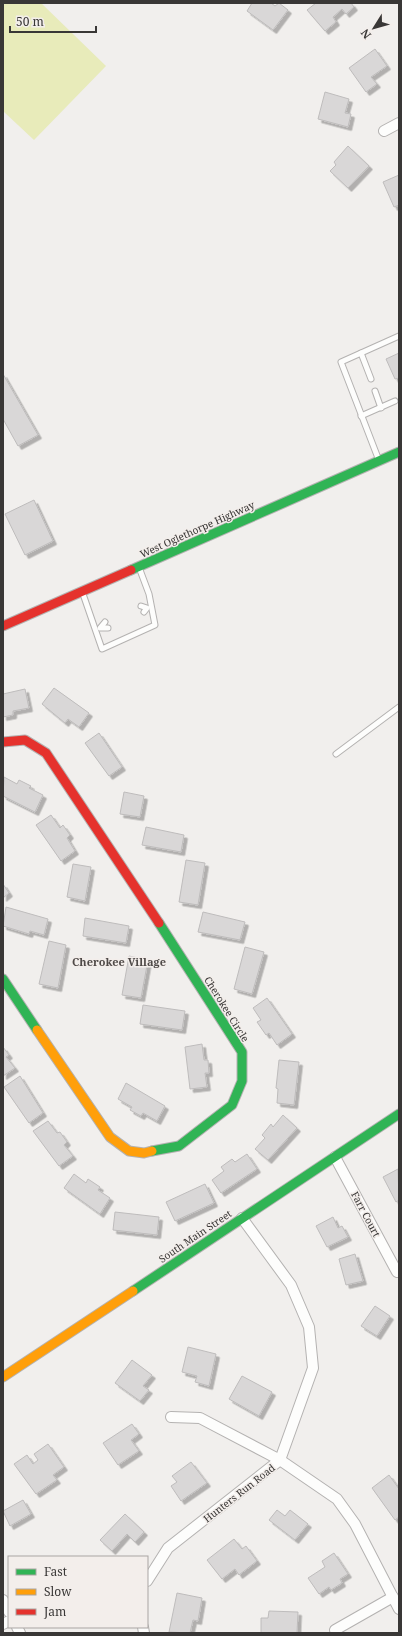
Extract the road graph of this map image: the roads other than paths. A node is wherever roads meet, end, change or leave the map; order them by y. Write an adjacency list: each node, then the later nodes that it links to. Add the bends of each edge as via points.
1 (399, 123): 2 (street)
2 (384, 131)
3 (399, 336): 4 (lane)
4 (361, 353): 5 (lane); 9 (lane, via 341,362)
5 (371, 379)
6 (375, 391): 8 (lane)
7 (395, 402): 8 (lane)
8 (381, 408): 9 (lane)
9 (361, 416): 11 (lane)
10 (399, 452): 11 (main road, West Oglethorpe Highway)
11 (379, 460): 12 (main road, West Oglethorpe Highway)
12 (139, 567): 13 (main road, West Oglethorpe Highway); 17 (lane, via 149,594 146,608 155,625 102,649)
13 (82, 592): 15 (main road, West Oglethorpe Highway); 17 (lane)
14 (105, 622): 17 (lane)
15 (3, 626)
16 (108, 628): 17 (lane)
17 (97, 629)
18 (399, 707): 20 (lane)
19 (3, 742): 21 (main road, Cherokee Circle, via 25,740 46,753 224,1022 242,1052 242,1081 232,1105 179,1146 144,1153 129,1151 110,1137)
20 (336, 754)
21 (3, 979)
22 (399, 1114): 23 (main road, South Main Street)
23 (335, 1156): 24 (main road, South Main Street); 25 (street, Farr Court)
24 (242, 1218): 26 (main road, South Main Street); 28 (street, Hunters Run Road, via 292,1285 309,1327 313,1368)
25 (397, 1272)
26 (3, 1377)
27 (171, 1417): 28 (street, via 200,1418)
28 (280, 1460): 29 (street, Hunters Run Road, via 168,1548); 30 (street, via 337,1499 355,1524)
29 (148, 1579)
30 (393, 1597): 32 (street); 34 (street)
31 (3, 1600): 33 (street)
32 (399, 1609)
33 (8, 1610)
34 (335, 1630)

